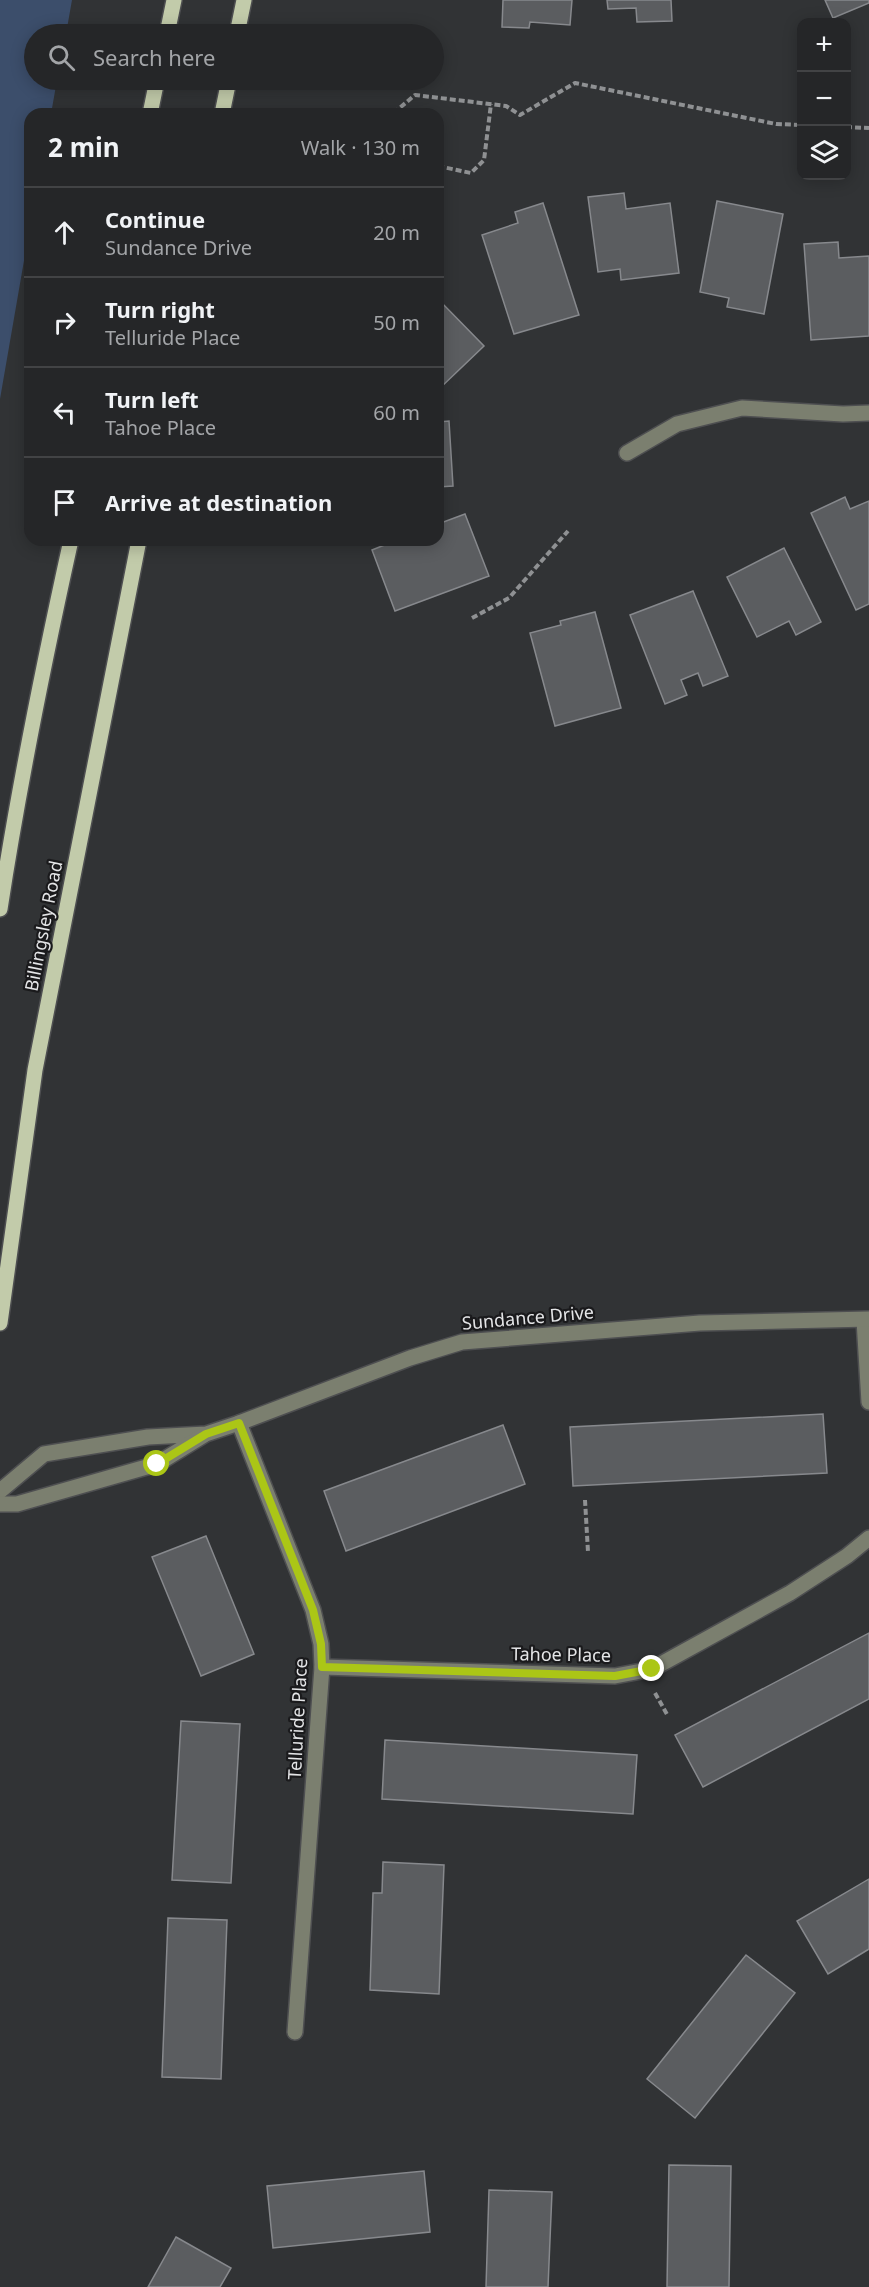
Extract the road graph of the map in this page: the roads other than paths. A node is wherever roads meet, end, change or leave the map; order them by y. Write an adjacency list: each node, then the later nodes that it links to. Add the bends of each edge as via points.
1 (174, 0): 3 (main road)
2 (244, 0): 4 (main road)
3 (169, 24)
4 (239, 24)
5 (155, 90): 7 (main road)
6 (227, 90): 8 (main road)
7 (151, 108)
8 (223, 108)
9 (869, 413): 10 (street, via 742,408 677,424)
10 (627, 453)
11 (70, 546): 13 (main road)
12 (138, 546): 15 (main road, Billingsley Road, via 35,1071)
13 (0, 909)
14 (867, 1319): 16 (street); 17 (street, Sundance Drive, via 700,1323 462,1342)
15 (0, 1323)
16 (869, 1402)
17 (239, 1423): 18 (street, Sundance Drive); 22 (street, Telluride Place, via 313,1610)
18 (206, 1434): 19 (street, Sundance Drive, via 148,1437 44,1454); 20 (street, Sundance Drive, via 157,1464 17,1504)
19 (0, 1491)
20 (0, 1504)
21 (869, 1539): 22 (street, Tahoe Place, via 790,1593 652,1669 615,1676)
22 (322, 1667): 23 (street, Telluride Place)
23 (295, 2032)

